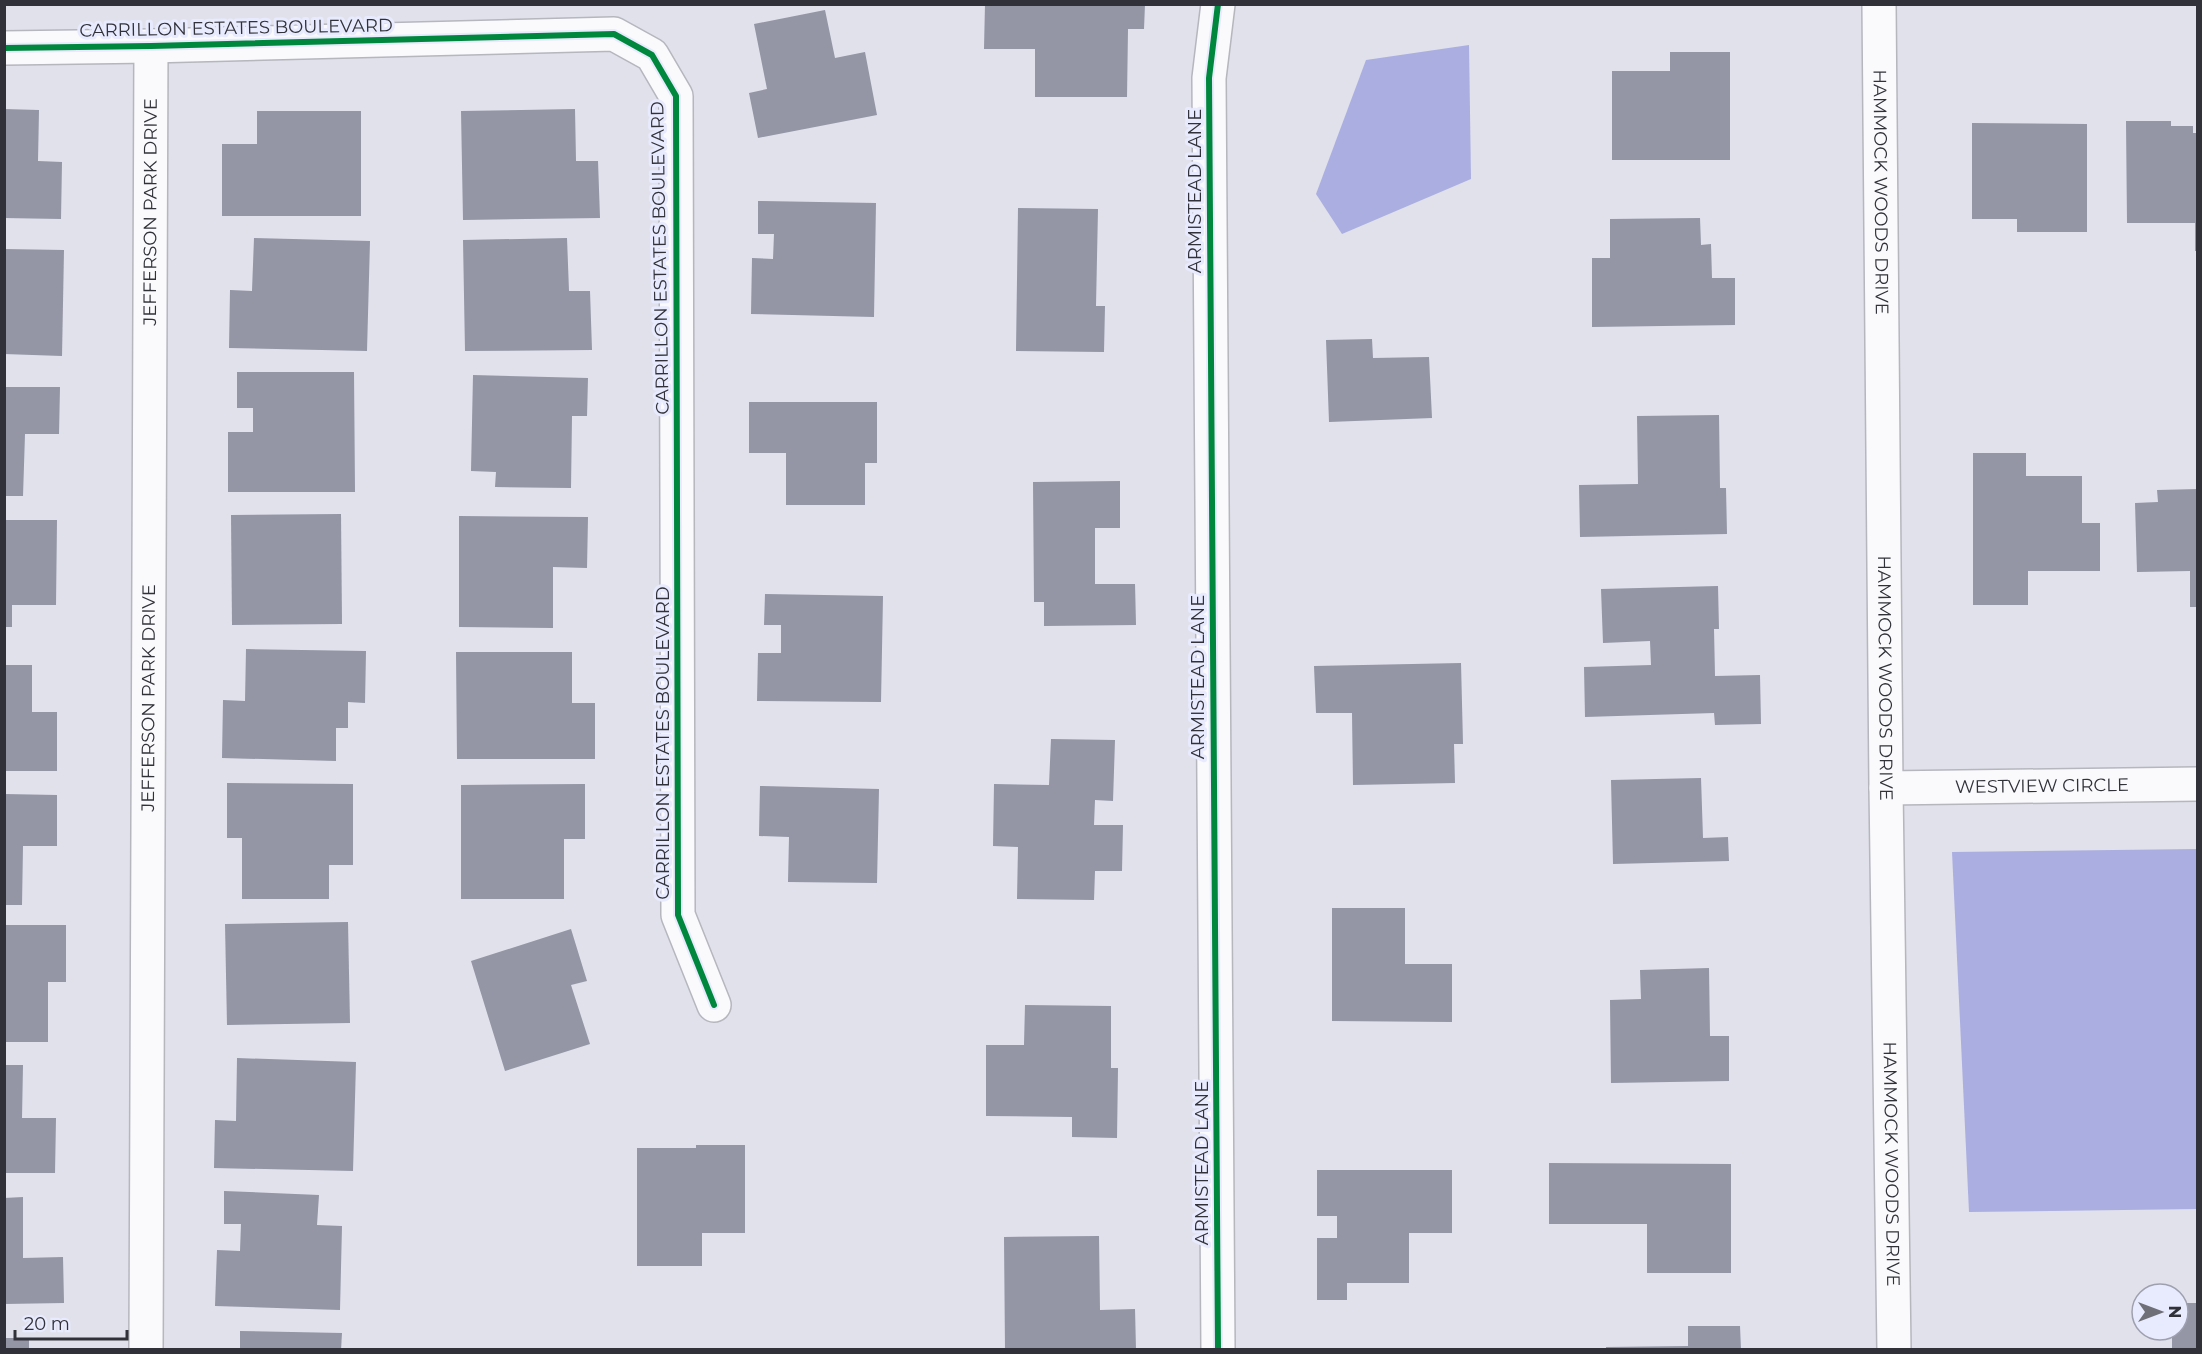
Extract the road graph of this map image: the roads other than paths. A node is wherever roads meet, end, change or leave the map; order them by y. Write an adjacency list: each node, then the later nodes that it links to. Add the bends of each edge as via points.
1 (1218, 4): 9 (street, ARMISTEAD LANE, via 1209,90)
2 (1879, 4): 6 (street, HAMMOCK WOODS DRIVE)
3 (151, 46): 4 (street, CARRILLON ESTATES BOULEVARD); 7 (street, CARRILLON ESTATES BOULEVARD, via 614,34 652,55 676,96 678,915); 8 (street, JEFFERSON PARK DRIVE)
4 (4, 48)
5 (2198, 784): 6 (street, WESTVIEW CIRCLE)
6 (1886, 788): 10 (street, HAMMOCK WOODS DRIVE)
7 (714, 1005)
8 (146, 1350)
9 (1218, 1350)
10 (1894, 1350)

